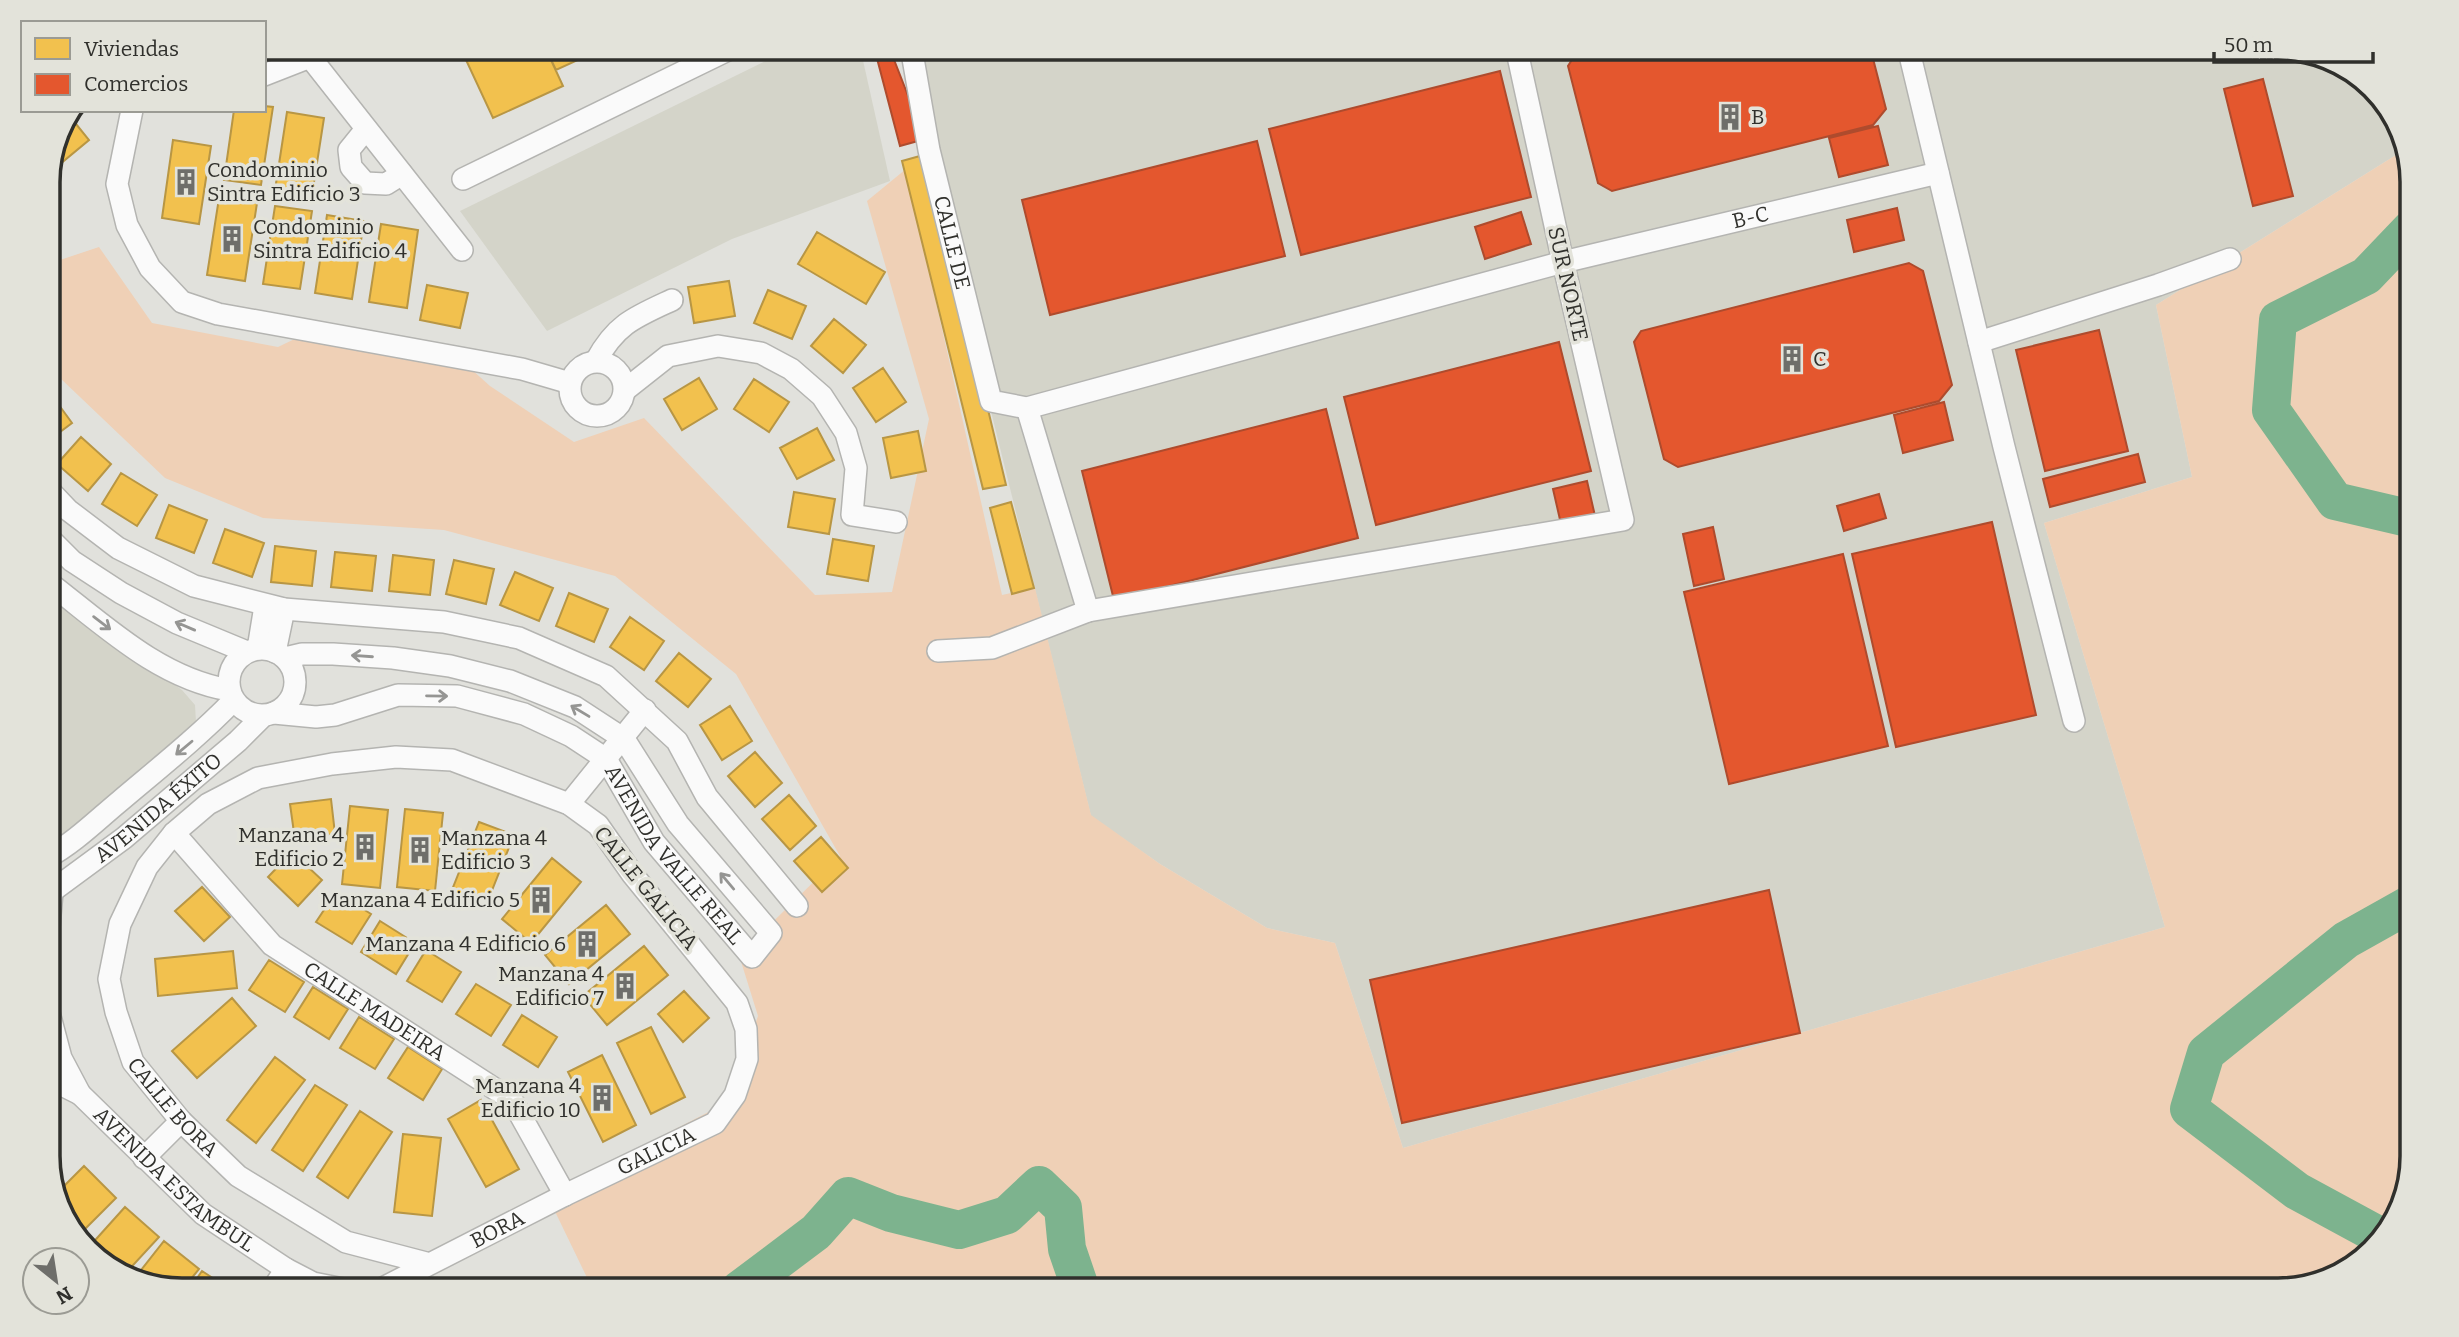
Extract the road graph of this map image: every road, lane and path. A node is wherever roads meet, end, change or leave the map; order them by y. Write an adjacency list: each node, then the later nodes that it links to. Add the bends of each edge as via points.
1 (301, 60): 7 (street)
2 (325, 60): 9 (street)
3 (707, 60): 12 (street)
4 (913, 60): 21 (street, CALLE DE, via 929,150 991,401)
5 (1519, 60): 15 (street, SUR NORTE)
6 (1911, 60): 10 (street)
7 (266, 74)
8 (132, 112): 19 (street, via 117,184 127,225 150,268 182,302 218,314 522,369)
9 (366, 129): 11 (street); 11 (street, via 349,150 351,167 365,184 386,184)
10 (1938, 173): 15 (street, B-C); 17 (street)
11 (402, 174): 13 (street)
12 (463, 179)
13 (462, 250)
14 (2230, 259): 17 (street)
15 (1563, 262): 21 (street, B-C); 27 (street, SUR NORTE, via 1623,520)
16 (672, 300): 18 (street, via 630,319 606,342)
17 (1979, 342): 33 (street)
18 (596, 361): 19 (street, via 579,368); 20 (street, via 620,373)
19 (570, 383): 20 (street, via 572,401 593,416 618,407)
20 (625, 390): 23 (street, via 668,356 718,346 761,353 791,369 822,396 846,433 856,468 852,515)
21 (1027, 408): 27 (street)
22 (60, 501): 26 (street, via 118,548 194,586)
23 (896, 522)
24 (60, 550): 29 (street, AVENIDA VALLE REAL, one-way to 24, via 177,623 121,593)
25 (60, 591): 30 (street, one-way to 30, via 155,664)
26 (275, 608): 29 (street); 31 (street, via 444,622 519,638 606,676)
27 (1088, 611): 28 (street, via 992,649)
28 (938, 651)
29 (266, 653): 30 (street, via 238,658 228,679); 32 (street, via 292,667 295,678 291,699); 34 (street, AVENIDA VALLE REAL, one-way to 29, via 575,707 510,681 450,666 393,658)
30 (231, 696): 32 (street, via 241,709); 41 (street, AVENIDA ÉXITO, one-way to 41, via 205,730)
31 (645, 710): 34 (street); 44 (street, via 677,741 707,797)
32 (269, 715): 35 (street, AVENIDA VALLE REAL, one-way to 35, via 335,715 398,695 457,696 524,714); 36 (street, AVENIDA ÉXITO)
33 (2074, 721)
34 (624, 739): 35 (street); 35 (street, AVENIDA VALLE REAL, one-way to 34, via 654,842 752,957 771,933 678,824)
35 (606, 758): 38 (street)
36 (190, 780): 37 (street); 40 (street, AVENIDA ÉXITO)
37 (208, 804): 38 (street, CALLE GALICIA, via 257,778 396,757 452,760); 39 (street, CALLE GALICIA)
38 (569, 804): 48 (street, CALLE GALICIA, via 598,825 737,1003 746,1029 747,1059)
39 (174, 833): 42 (street, CALLE BORA); 51 (street, CALLE MADEIRA, via 272,945 512,1100)
40 (124, 838): 42 (street); 43 (street, AVENIDA ÉXITO)
41 (60, 849)
42 (148, 867): 49 (street, CALLE BORA, via 120,924 109,979 133,1062)
43 (60, 886)
44 (797, 906)
45 (60, 1054): 47 (street, AVENIDA ESTAMBUL)
46 (60, 1084): 47 (street, AVENIDA ESTAMBUL)
47 (80, 1094): 50 (street, AVENIDA ESTAMBUL)
48 (735, 1095): 51 (street, GALICIA, via 715,1123)
49 (181, 1121): 50 (street); 52 (street, CALLE BORA, via 238,1176 346,1242)
50 (144, 1158): 53 (street, AVENIDA ESTAMBUL, via 203,1214)
51 (565, 1195): 52 (street, BORA)
52 (430, 1264): 56 (street)
53 (286, 1269): 54 (street); 55 (street, AVENIDA ESTAMBUL)
54 (280, 1278)
55 (300, 1278)
56 (403, 1278)

